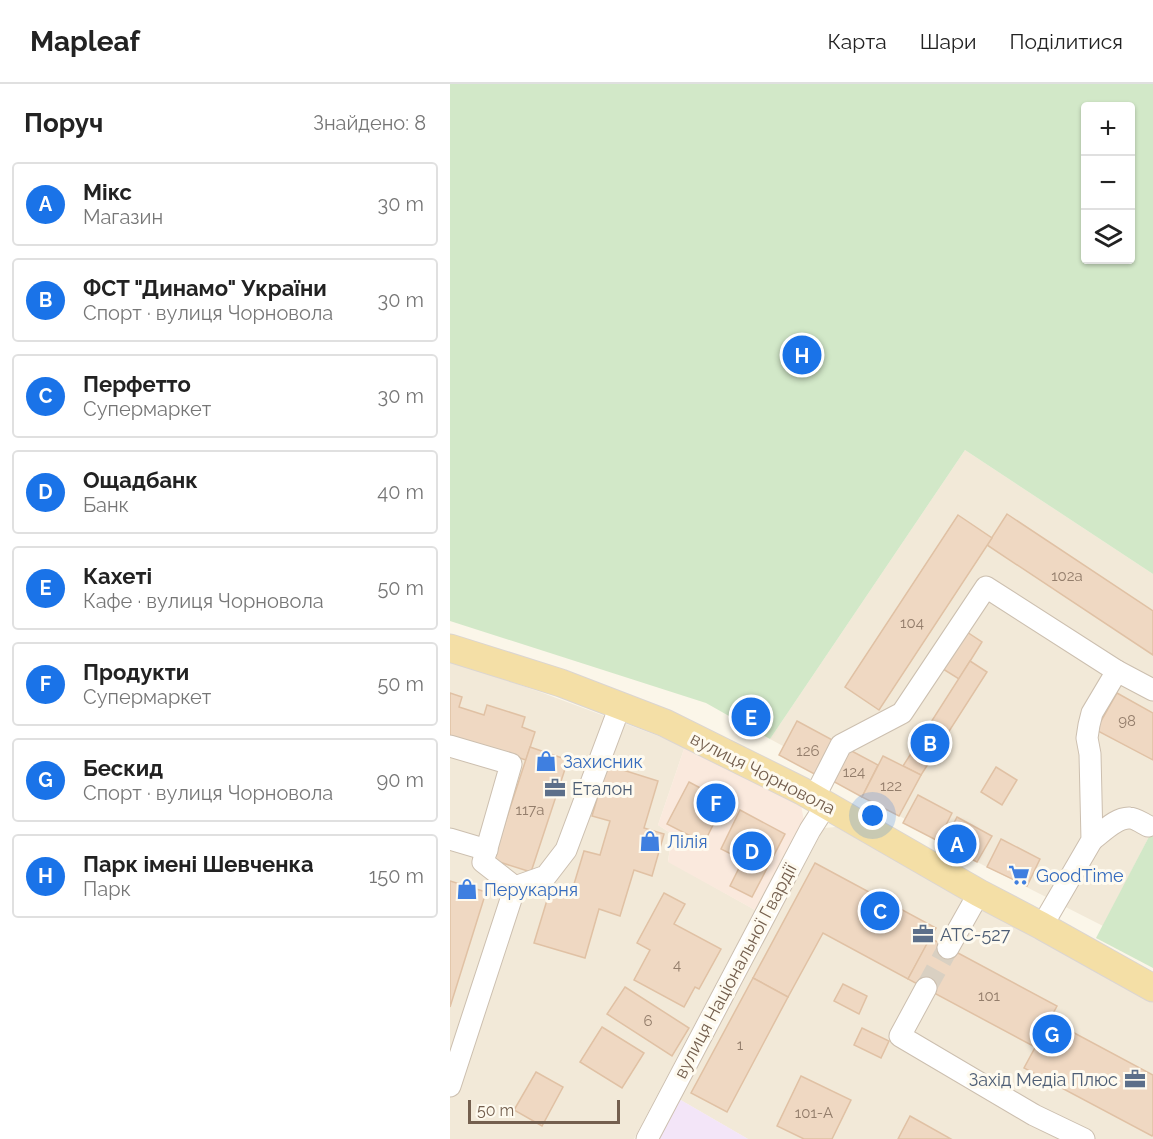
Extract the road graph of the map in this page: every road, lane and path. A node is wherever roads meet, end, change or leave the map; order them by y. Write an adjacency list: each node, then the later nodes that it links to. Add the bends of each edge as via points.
1 (450, 648): 4 (main road, вулиця Чорновола)
2 (1117, 670): 3 (street); 6 (street, вулиця Національної Гвардії, via 986,587 902,713 841,745); 9 (street, via 1092,713 1087,738)
3 (1153, 690)
4 (620, 706): 6 (main road, вулиця Чорновола, via 665,723); 11 (street, via 566,850 546,876)
5 (450, 746): 10 (street, via 511,764)
6 (820, 802): 12 (main road, вулиця Чорновола); 18 (street, вулиця Національної Гвардії, via 810,830)
7 (1148, 826): 9 (street, via 1131,818 1123,819)
8 (450, 838): 10 (street)
9 (1092, 840): 13 (street)
10 (487, 850): 11 (street, via 483,862)
11 (515, 887): 17 (street)
12 (979, 893): 13 (main road, вулиця Чорновола); 14 (street)
13 (1042, 926): 16 (main road, вулиця Чорновола)
14 (948, 948)
15 (926, 988): 19 (street, via 900,1036 1034,1115)
16 (1153, 988)
17 (450, 1086)
18 (647, 1139)
19 (1084, 1139)

